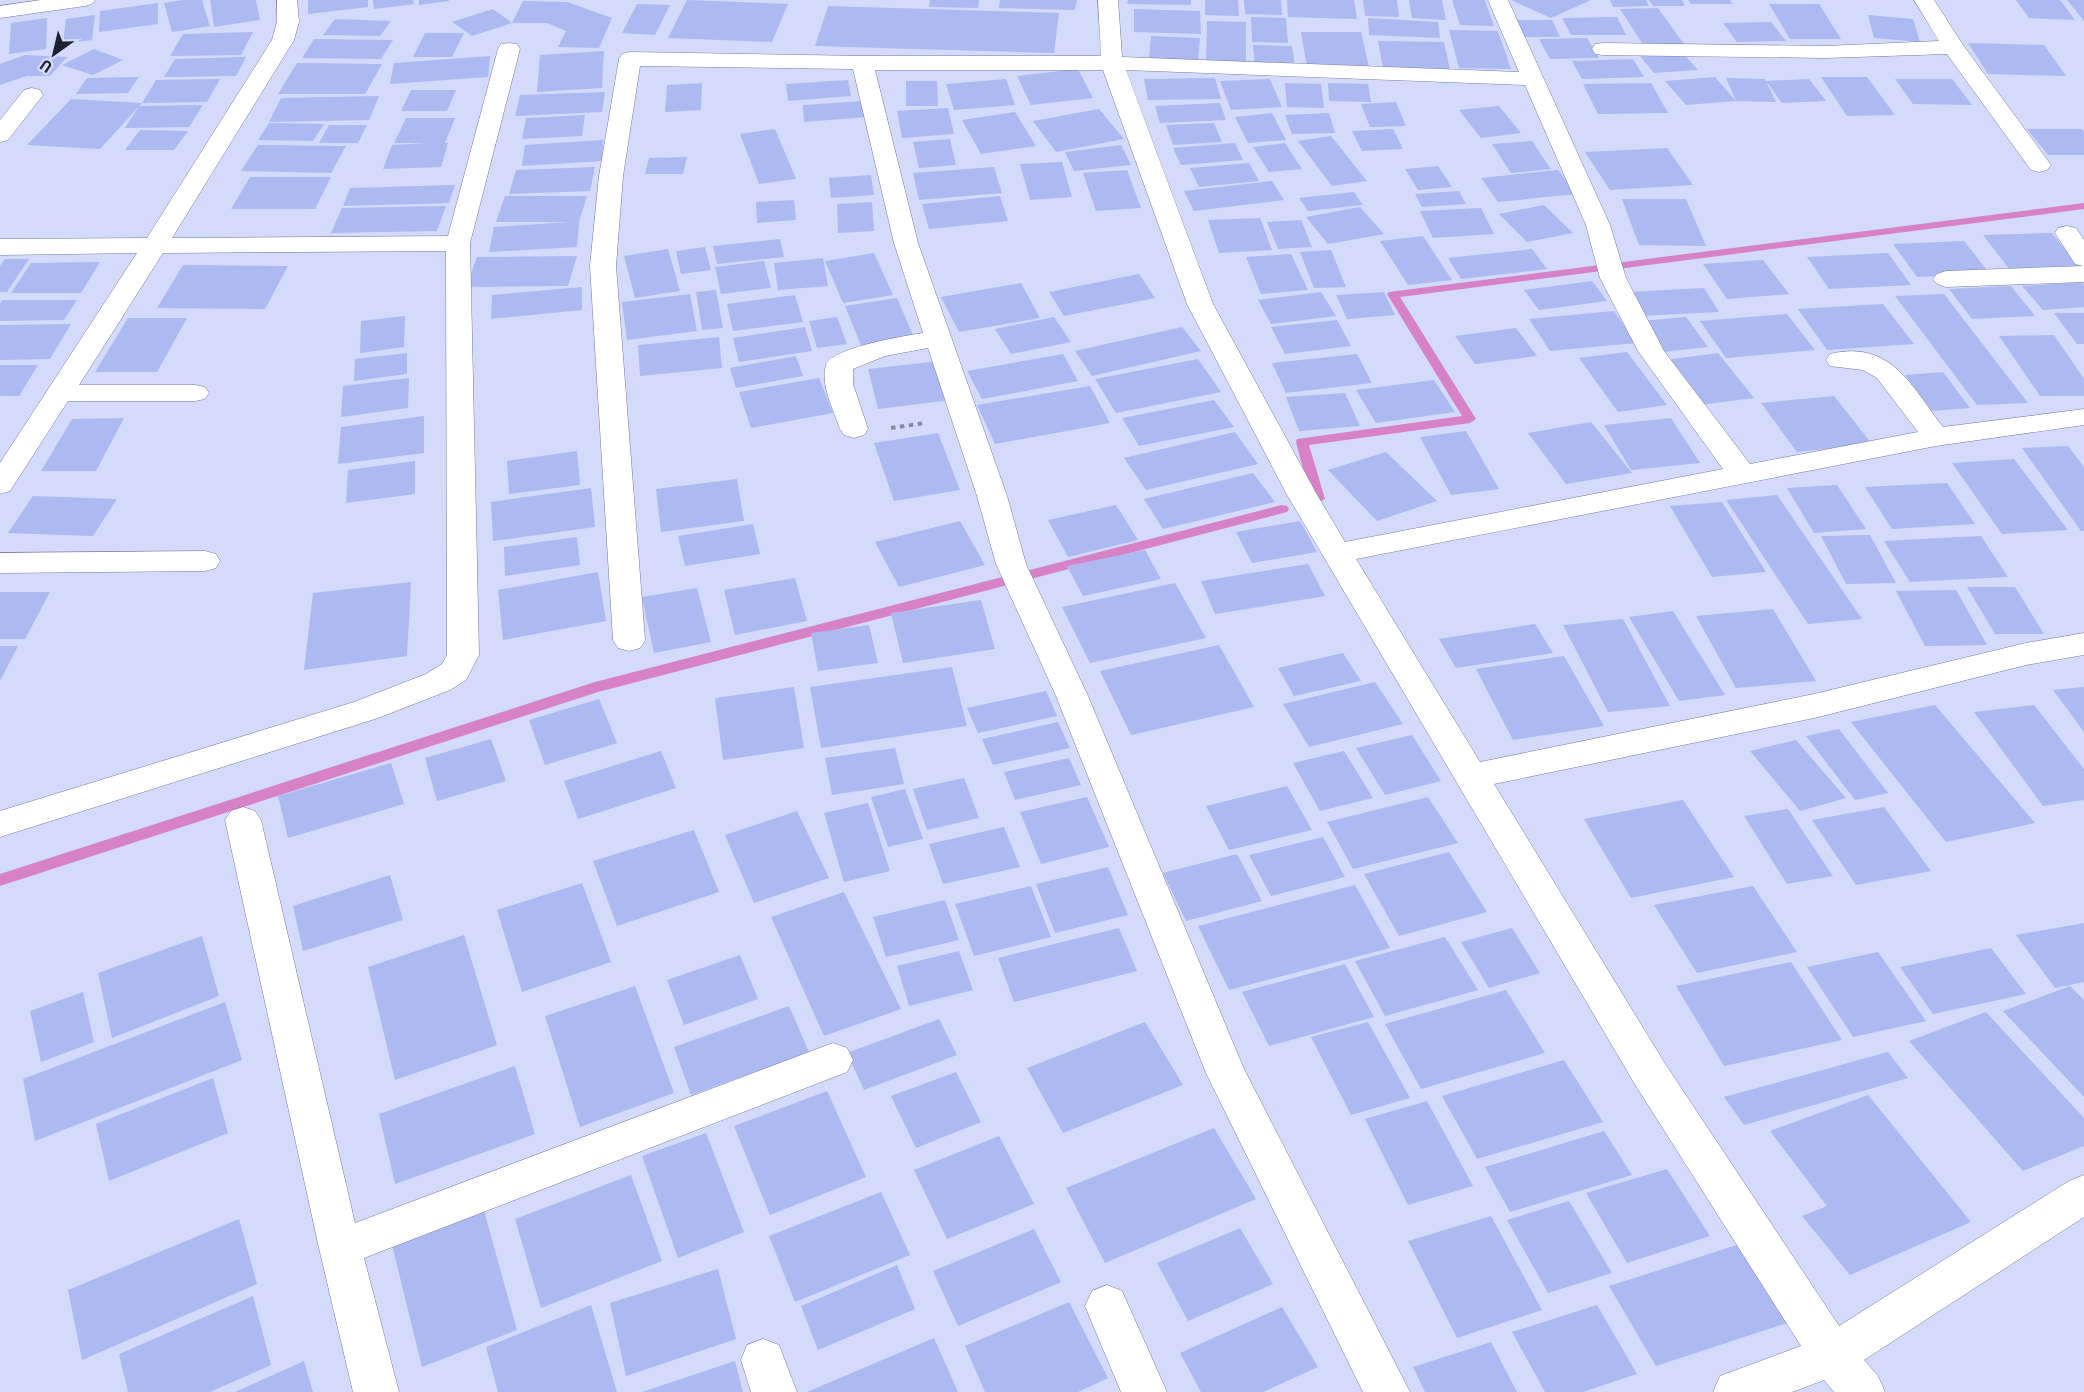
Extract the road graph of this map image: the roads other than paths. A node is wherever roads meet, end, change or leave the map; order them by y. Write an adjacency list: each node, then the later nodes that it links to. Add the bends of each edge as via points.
1 (85, 0): 6 (street)
2 (286, 0): 19 (street, via 288,22 283,40)
3 (1108, 0): 11 (street)
4 (1498, 0): 12 (street)
5 (1924, 0): 7 (street)
6 (0, 12)
7 (1953, 47): 8 (street, via 1825,52); 15 (street)
8 (1602, 49)
9 (509, 50): 17 (street)
10 (862, 63): 11 (street); 23 (street, via 906,243); 35 (street, via 630,59 611,176 603,266)
11 (1112, 63): 12 (street); 32 (street, via 1200,304 1262,423)
12 (1533, 79): 30 (street, via 1598,225 1609,265 1651,351)
13 (32, 95): 14 (street)
14 (0, 135)
15 (2039, 165)
16 (2067, 233): 20 (street)
17 (458, 243): 19 (street); 39 (street, via 463,655 454,672 366,710)
18 (0, 247): 19 (street)
19 (154, 247): 25 (street)
20 (2084, 259)
21 (2084, 274): 22 (street)
22 (1946, 279)
23 (938, 338): 28 (street, via 886,347 840,365 839,384); 47 (street, via 1016,576 1072,696 1226,1073)
24 (1840, 360): 29 (street, via 1869,362 1887,372)
25 (59, 393): 26 (street); 31 (street)
26 (195, 393)
27 (2084, 417): 29 (street)
28 (854, 429)
29 (1936, 437): 30 (street)
30 (1742, 474): 32 (street)
31 (0, 485)
32 (1338, 553): 37 (street)
33 (205, 561): 34 (street)
34 (0, 563)
35 (629, 640)
36 (2084, 644): 37 (street, via 2026,654 1814,706)
37 (1472, 776): 44 (street, via 1650,1074)
38 (243, 820): 42 (street)
39 (0, 824)
40 (833, 1060): 42 (street)
41 (2084, 1194): 44 (street)
42 (340, 1248): 45 (street)
43 (1107, 1306): 46 (street)
44 (1832, 1355): 48 (street); 49 (street)
45 (376, 1392)
46 (1144, 1392)
47 (1387, 1392)
48 (1736, 1392)
49 (1862, 1392)

